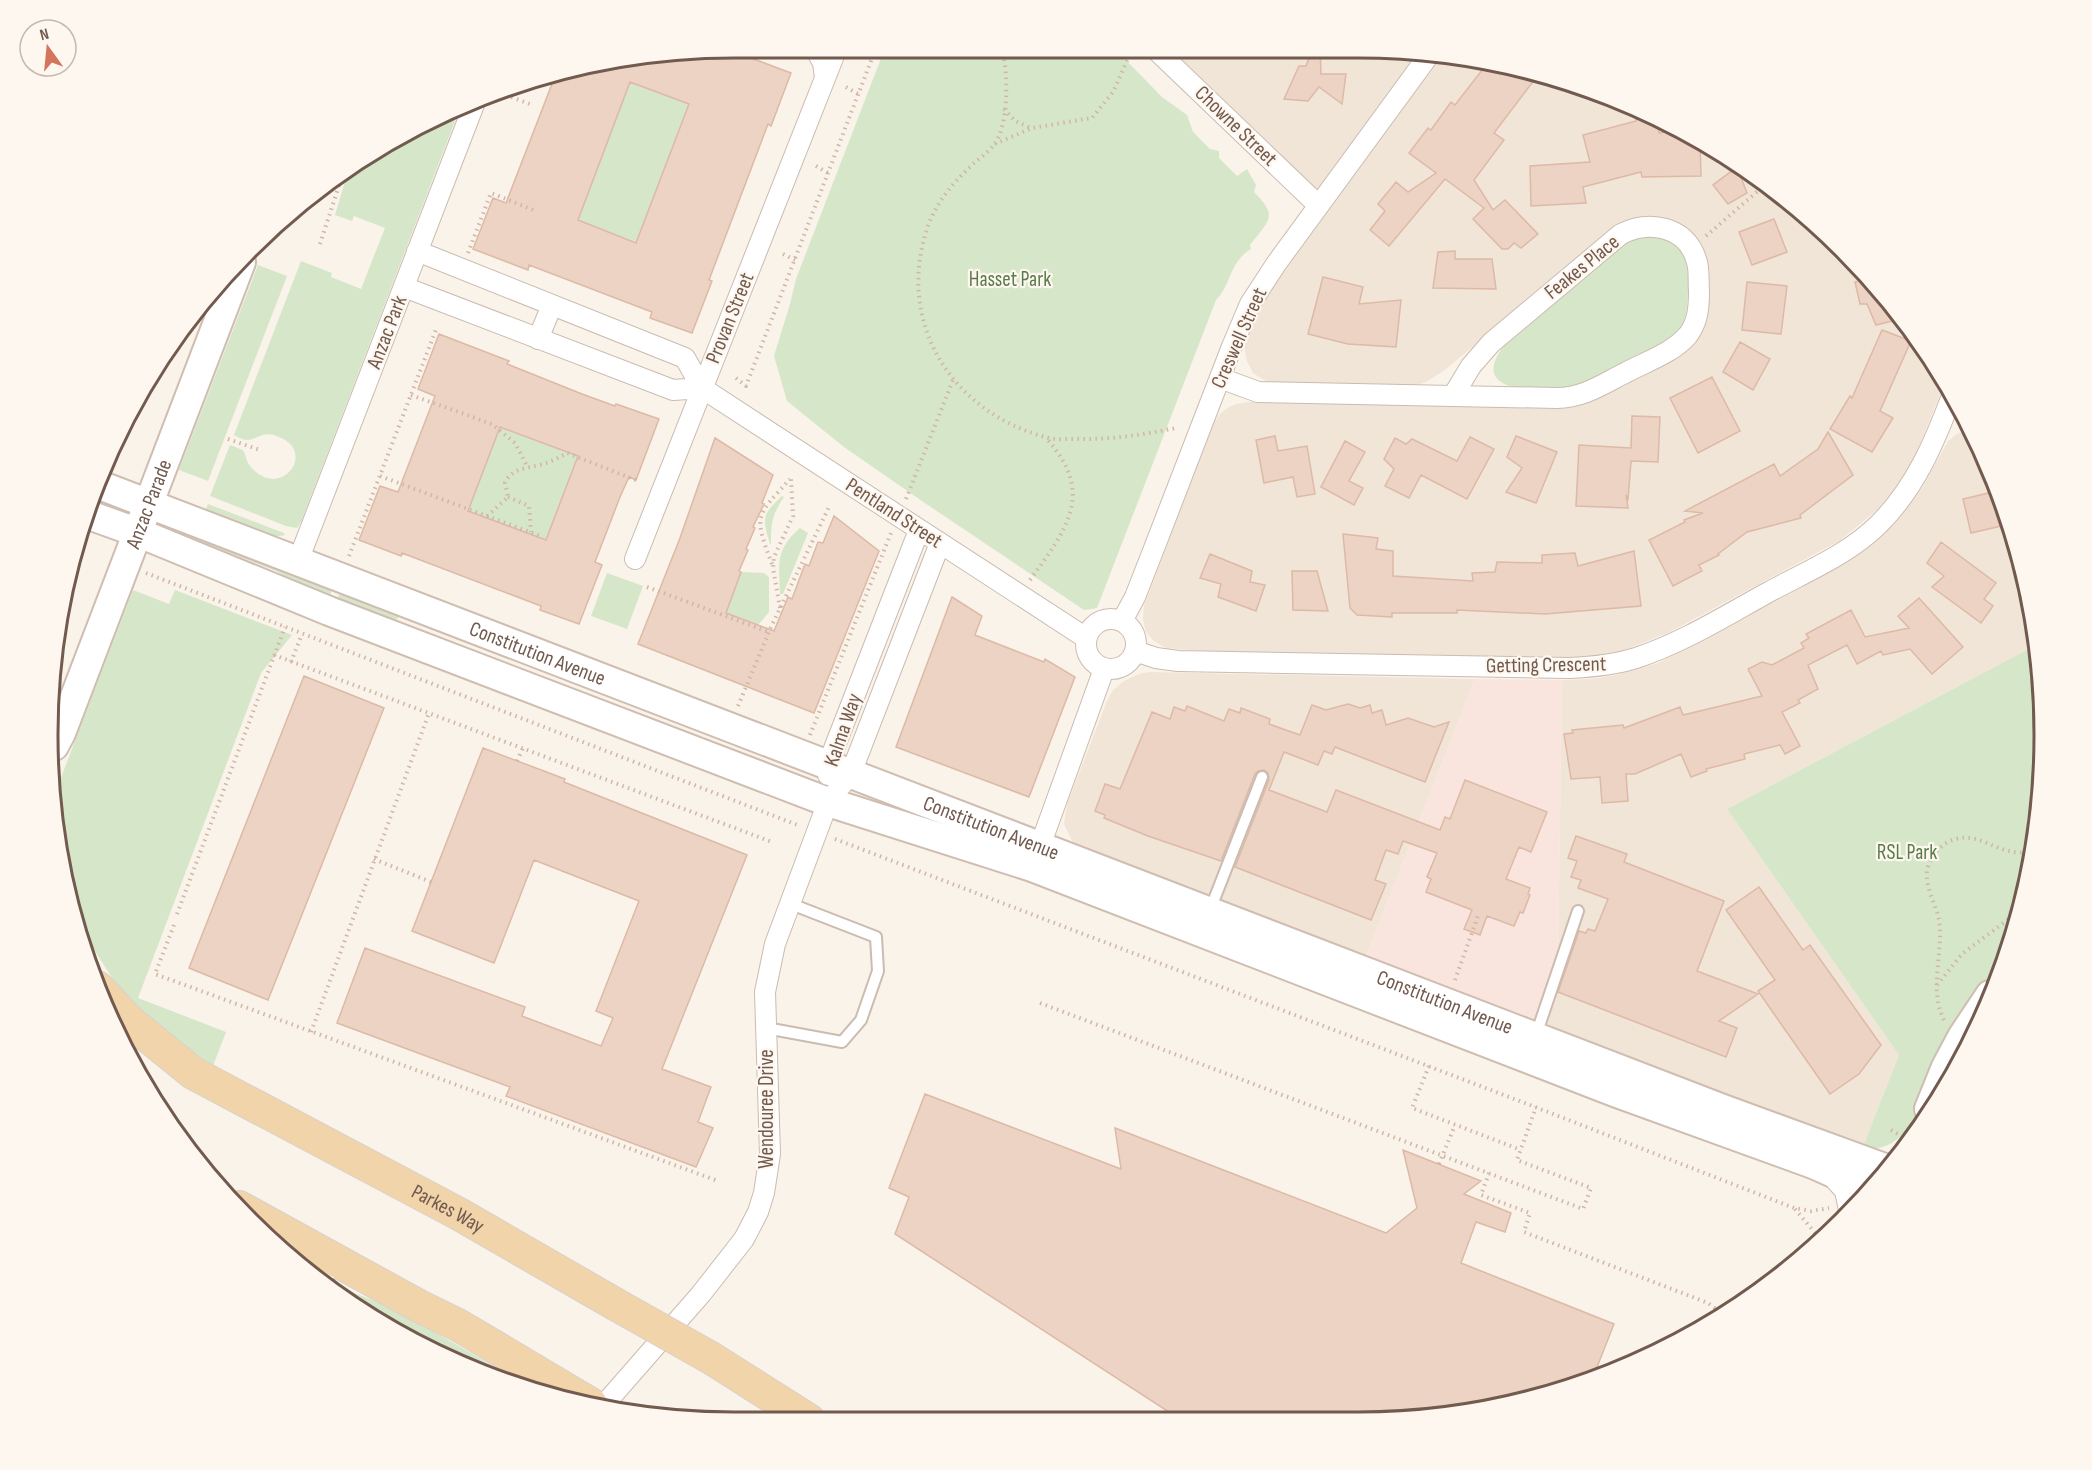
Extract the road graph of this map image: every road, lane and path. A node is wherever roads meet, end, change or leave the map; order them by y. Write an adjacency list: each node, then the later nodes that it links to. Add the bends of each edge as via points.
1 (821, 58): 8 (street)
2 (833, 58): 8 (street, Provan Street)
3 (872, 58): 10 (path)
4 (1003, 58): 13 (path)
5 (1130, 58): 15 (path, via 1113,92 1092,118)
6 (1164, 58): 21 (street, Chowne Street)
7 (1424, 62): 21 (street, Creswell Street)
8 (825, 77): 39 (street, Provan Street)
9 (846, 87): 10 (path)
10 (858, 94): 18 (path)
11 (511, 97): 12 (path)
12 (530, 104)
13 (1004, 109): 15 (path, via 1015,121); 16 (path)
14 (471, 112): 25 (street, Anzac Park)
15 (1032, 129): 16 (path)
16 (995, 144): 38 (path, via 946,194 929,224 920,256 921,314 935,350)
17 (816, 166): 18 (path)
18 (828, 172): 28 (path)
19 (338, 187): 23 (path)
20 (1758, 191): 24 (path)
21 (1318, 205): 37 (street, Creswell Street, via 1258,291)
22 (536, 211): 26 (path, via 491,193)
23 (320, 244)
24 (1692, 249): 41 (street, Feakes Place, via 1681,236 1664,228 1646,227 1621,234 1491,343); 41 (street, via 1698,268 1697,314 1690,331 1673,347 1575,397)
25 (417, 252): 30 (street, Anzac Park); 31 (street, Pentland Street)
26 (468, 254)
27 (783, 254): 28 (path)
28 (795, 260): 36 (path, via 746,386)
29 (235, 279): 52 (street, Anzac Parade)
30 (404, 287): 34 (street); 64 (street, Anzac Park)
31 (552, 305): 33 (street, Pentland Street); 34 (street)
32 (437, 327): 40 (path)
33 (633, 338): 35 (street); 39 (street, Pentland Street, via 685,358)
34 (538, 339): 35 (street)
35 (620, 370): 39 (street, via 673,390)
36 (736, 378)
37 (1220, 378): 41 (street, via 1258,392); 71 (street, Creswell Street, via 1135,597)
38 (953, 380): 44 (path, via 973,402 998,418); 53 (path)
39 (702, 388): 58 (street, Pentland Street); 63 (street, Provan Street)
40 (411, 395): 47 (path, via 492,424 515,443); 48 (path)
41 (1453, 396)
42 (1950, 410): 76 (street, Getting Crescent, via 1908,488 1861,540 1679,640 1627,661 1569,668 1178,662)
43 (1176, 428): 44 (path, via 1122,438)
44 (1047, 438): 69 (path, via 1070,476 1074,491 1070,514 1062,536)
45 (228, 439): 46 (path)
46 (260, 450)
47 (527, 466): 49 (path, via 537,466 567,453); 51 (path, via 506,479)
48 (380, 476): 55 (path); 65 (path)
49 (638, 481)
50 (106, 487): 52 (street, Constitution Avenue)
51 (508, 497): 55 (path); 59 (path, via 529,506)
52 (150, 503): 60 (street, Anzac Parade); 64 (street, Constitution Avenue)
53 (905, 503)
54 (830, 505): 70 (path)
55 (487, 516): 59 (path)
56 (94, 517): 60 (street, Constitution Avenue)
57 (893, 530): 82 (path)
58 (919, 530): 62 (street, Pentland Street); 86 (street, Kalma Way)
59 (531, 532): 61 (path)
60 (139, 533): 83 (street, Anzac Parade); 88 (street, Constitution Avenue, via 329,611)
61 (543, 537)
62 (940, 543): 69 (street, Pentland Street); 86 (street, Kalma Way)
63 (635, 559)
64 (298, 561): 86 (street, Constitution Avenue)
65 (347, 562)
66 (773, 568): 66 (path, via 760,518 791,479 793,516 777,546); 70 (path)
67 (160, 577): 72 (path)
68 (647, 587): 73 (path)
69 (1018, 594): 75 (street, Pentland Street)
70 (780, 609): 73 (path)
71 (1122, 621): 75 (street, via 1100,621); 76 (street, via 1133,631)
72 (285, 627): 74 (path); 77 (path)
73 (769, 632): 80 (path)
74 (302, 634): 78 (path); 89 (path)
75 (1086, 638): 79 (street, via 1091,661)
76 (1136, 651): 79 (street, via 1127,664)
77 (274, 655): 78 (path); 98 (path)
78 (291, 662): 81 (path)
79 (1104, 669): 91 (street)
80 (737, 709)
81 (429, 713): 84 (path); 93 (path)
82 (810, 737)
83 (58, 738)
84 (523, 748): 85 (path); 90 (path)
85 (517, 761)
86 (839, 768): 88 (street, Kalma Way); 91 (street, Constitution Avenue)
87 (1262, 777): 100 (lane)
88 (828, 802): 89 (street, Wendouree Drive); 100 (street, Constitution Avenue)
89 (817, 832): 95 (street, Wendouree Drive); 112 (path)
90 (772, 842)
91 (1040, 846): 100 (street, Constitution Avenue)
92 (2023, 852): 102 (path, via 2006,852 1973,837 1945,843 1931,859 1928,885 1940,934)
93 (374, 859): 94 (path); 108 (path)
94 (431, 882)
95 (791, 904): 107 (street, Wendouree Drive, via 775,944 765,992); 107 (lane, via 876,938 879,971 861,1020 842,1042)
96 (1578, 911): 110 (lane)
97 (1479, 913): 103 (path)
98 (177, 914)
99 (2007, 920): 102 (path, via 1962,954)
100 (1206, 921): 110 (street, Constitution Avenue)
101 (174, 925): 108 (path, via 155,974)
102 (1936, 985): 106 (path)
103 (1451, 990)
104 (1040, 1003): 118 (path)
105 (115, 1006): 137 (main road, Parkes Way, bridge, via 193,1073 459,1214 711,1358)
106 (1946, 1023)
107 (766, 1028): 136 (street, Wendouree Drive, via 771,1154 758,1212 744,1239 701,1294)
108 (311, 1032): 123 (path)
109 (1964, 1033): 111 (street)
110 (1536, 1044): 120 (street, Constitution Avenue); 121 (street, Constitution Avenue)
111 (1947, 1065)
112 (1429, 1066): 113 (path); 114 (path, via 1412,1108)
113 (1536, 1107): 117 (path); 126 (path)
114 (1455, 1125): 117 (path); 118 (path)
115 (1891, 1130): 116 (path)
116 (1902, 1136)
117 (1521, 1150): 122 (path, via 1517,1160 1591,1188 1583,1209)
118 (1442, 1156): 119 (path); 122 (path)
119 (1439, 1164)
120 (1813, 1164): 124 (street, Constitution Avenue); 125 (street, via 1838,1181 1846,1194)
121 (1878, 1166)
122 (1489, 1173): 134 (path, via 1481,1195 1530,1213 1524,1232)
123 (718, 1181)
124 (1861, 1186)
125 (1845, 1203)
126 (1794, 1208): 127 (path); 129 (path)
127 (1839, 1208)
128 (266, 1222): 133 (main road)
129 (1815, 1233)
130 (319, 1269): 131 (lane)
131 (340, 1277)
132 (351, 1281): 133 (lane)
133 (419, 1306): 135 (main road)
134 (1715, 1308)
135 (566, 1390)
136 (608, 1400)
137 (797, 1412)

